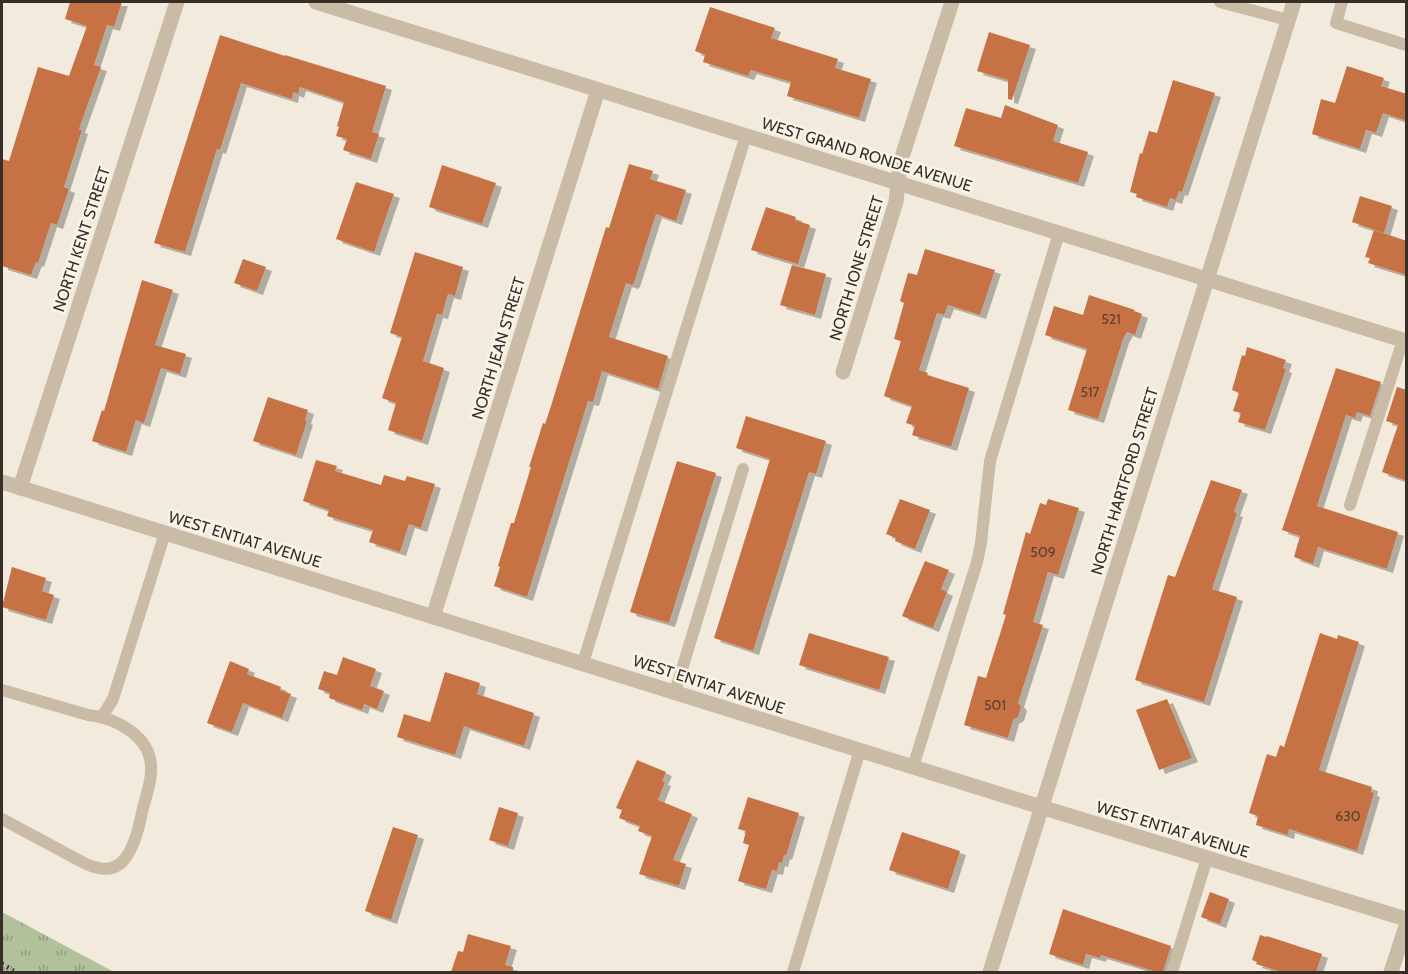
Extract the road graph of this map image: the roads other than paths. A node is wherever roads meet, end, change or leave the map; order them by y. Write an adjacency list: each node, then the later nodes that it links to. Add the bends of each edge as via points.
1 (177, 2): 19 (street, NORTH KENT STREET)
2 (316, 2): 10 (street, WEST GRAND RONDE AVENUE)
3 (952, 2): 12 (street, NORTH IONE STREET, via 900,163)
4 (1221, 2): 7 (lane)
5 (1293, 2): 8 (street, NORTH HARTFORD STREET)
6 (1342, 2): 9 (lane, via 1336,23)
7 (1249, 5): 8 (lane)
8 (1288, 20): 14 (street, NORTH HARTFORD STREET)
9 (1407, 45)
10 (598, 90): 11 (street, WEST GRAND RONDE AVENUE); 22 (street, NORTH JEAN STREET)
11 (746, 135): 12 (street, WEST GRAND RONDE AVENUE); 23 (lane)
12 (898, 183): 13 (street, WEST GRAND RONDE AVENUE); 16 (street, NORTH IONE STREET, via 896,202)
13 (1059, 233): 14 (street, WEST GRAND RONDE AVENUE); 28 (lane, via 990,461 977,562)
14 (1207, 279): 15 (street, WEST GRAND RONDE AVENUE); 29 (street, NORTH HARTFORD STREET)
15 (1405, 340): 20 (lane)
16 (843, 372)
17 (743, 469): 25 (lane)
18 (2, 482): 19 (street, WEST ENTIAT AVENUE)
19 (20, 488): 21 (street, WEST ENTIAT AVENUE)
20 (1350, 505)
21 (165, 533): 22 (street, WEST ENTIAT AVENUE); 26 (lane, via 113,699)
22 (433, 616): 23 (street, WEST ENTIAT AVENUE)
23 (583, 663): 25 (street, WEST ENTIAT AVENUE)
24 (2, 690): 26 (lane)
25 (675, 692): 27 (street, WEST ENTIAT AVENUE)
26 (102, 717): 30 (lane, via 131,730 145,745 152,770 137,837 122,862 110,869 96,869)
27 (860, 750): 28 (street, WEST ENTIAT AVENUE); 34 (lane)
28 (913, 767): 29 (street, WEST ENTIAT AVENUE)
29 (1041, 807): 31 (street, WEST ENTIAT AVENUE); 35 (street, NORTH HARTFORD STREET)
30 (2, 819)
31 (1207, 858): 32 (street, WEST ENTIAT AVENUE); 36 (lane)
32 (1407, 919)
33 (1407, 926): 37 (street)
34 (793, 972)
35 (990, 972)
36 (1172, 972)
37 (1391, 972)

